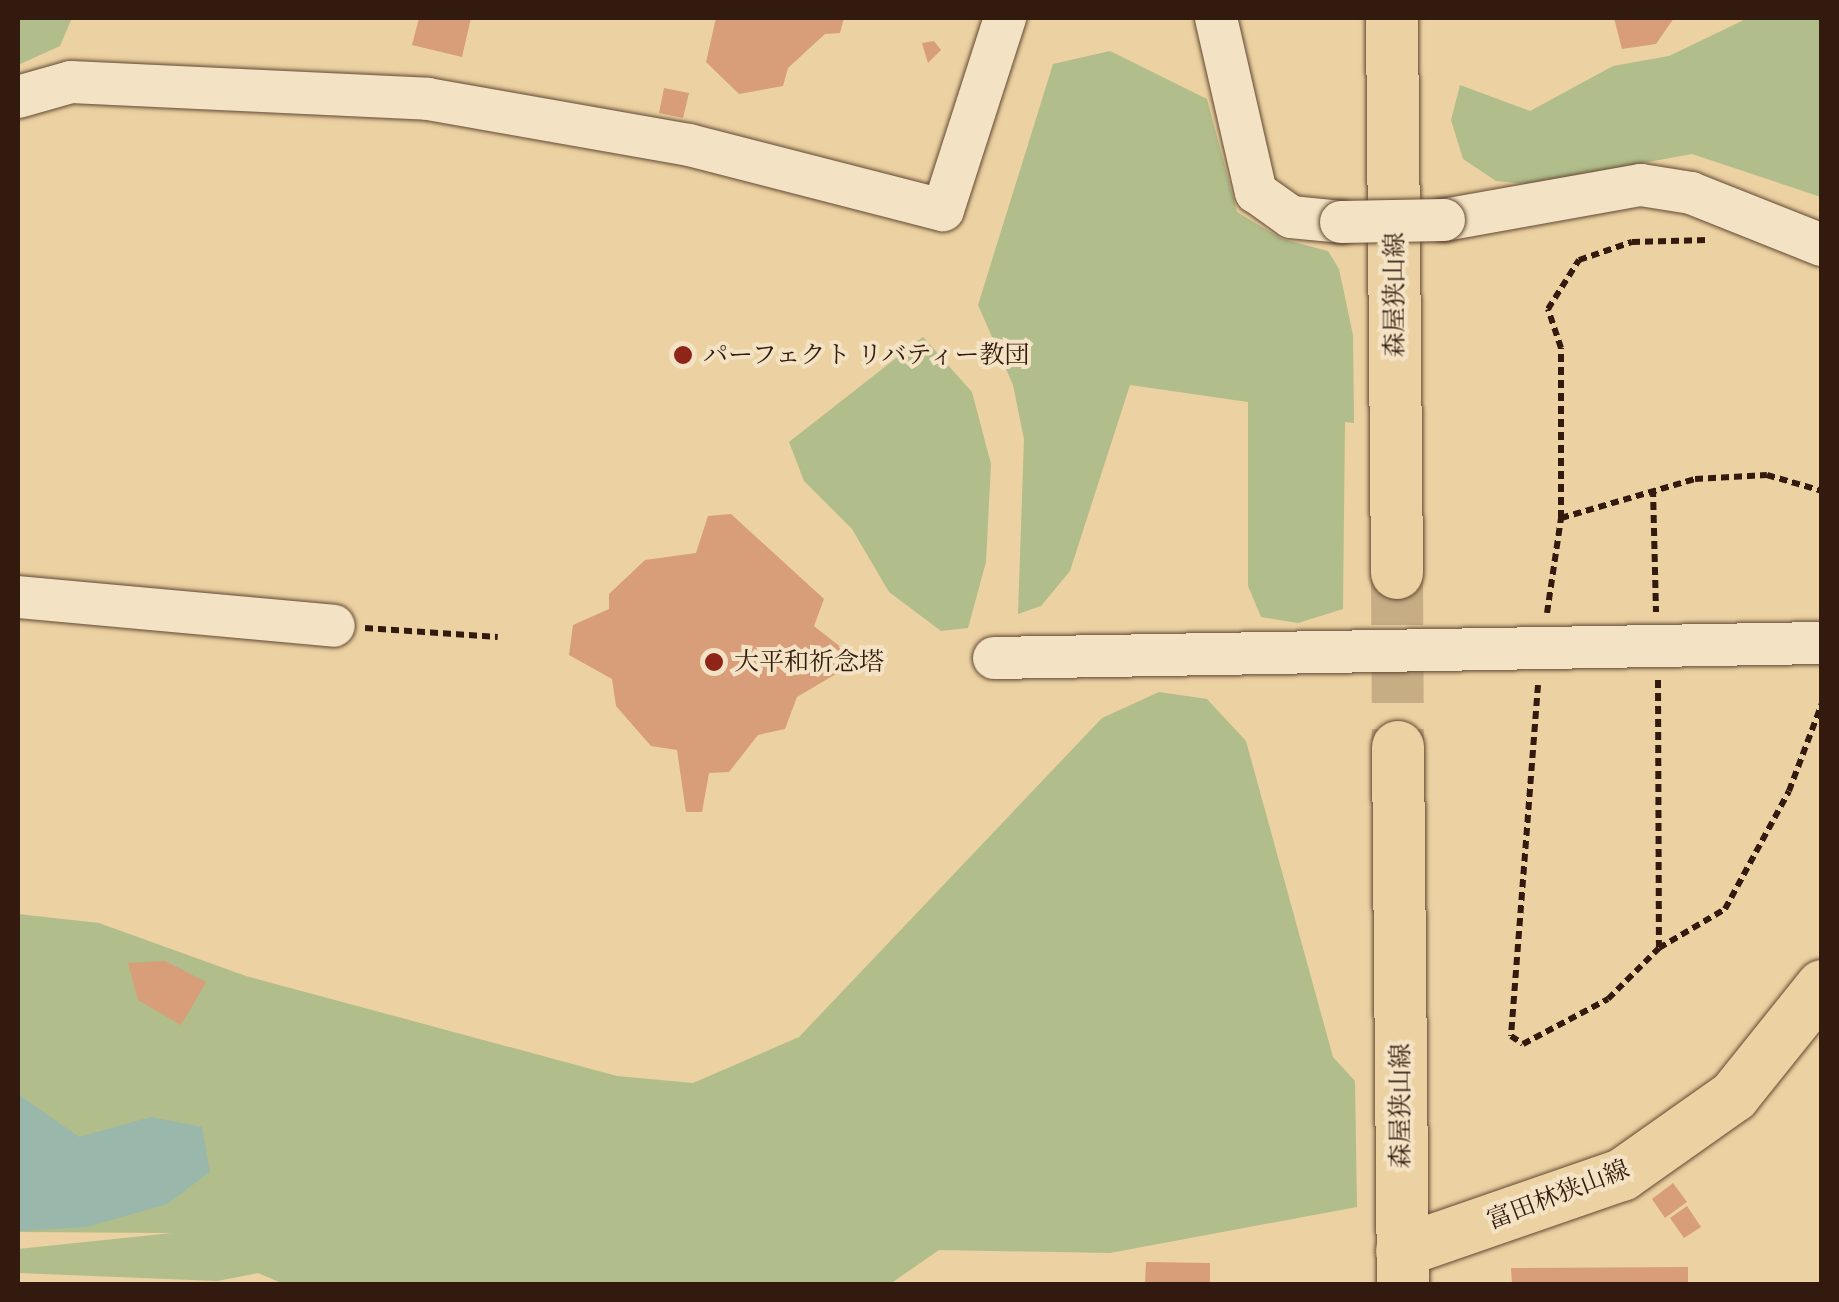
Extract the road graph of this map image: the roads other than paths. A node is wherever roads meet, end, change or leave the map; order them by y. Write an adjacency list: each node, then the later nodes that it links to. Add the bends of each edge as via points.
1 (1005, 18): 4 (lane, via 942,210 690,145 428,99 71,82)
2 (1216, 18): 5 (lane, bridge, via 1256,192 1291,217 1444,220 1641,185 1691,193)
3 (1392, 18): 6 (main road, 森屋狭山線)
4 (18, 97)
5 (1822, 245)
6 (1397, 573)
7 (18, 597): 8 (lane)
8 (334, 626)
9 (1822, 643): 10 (lane, via 1540,655)
10 (994, 658)
11 (1398, 747): 13 (main road, 森屋狭山線)
12 (1822, 986): 13 (main road, 富田林狭山線, via 1734,1096 1622,1176)
13 (1403, 1268)

